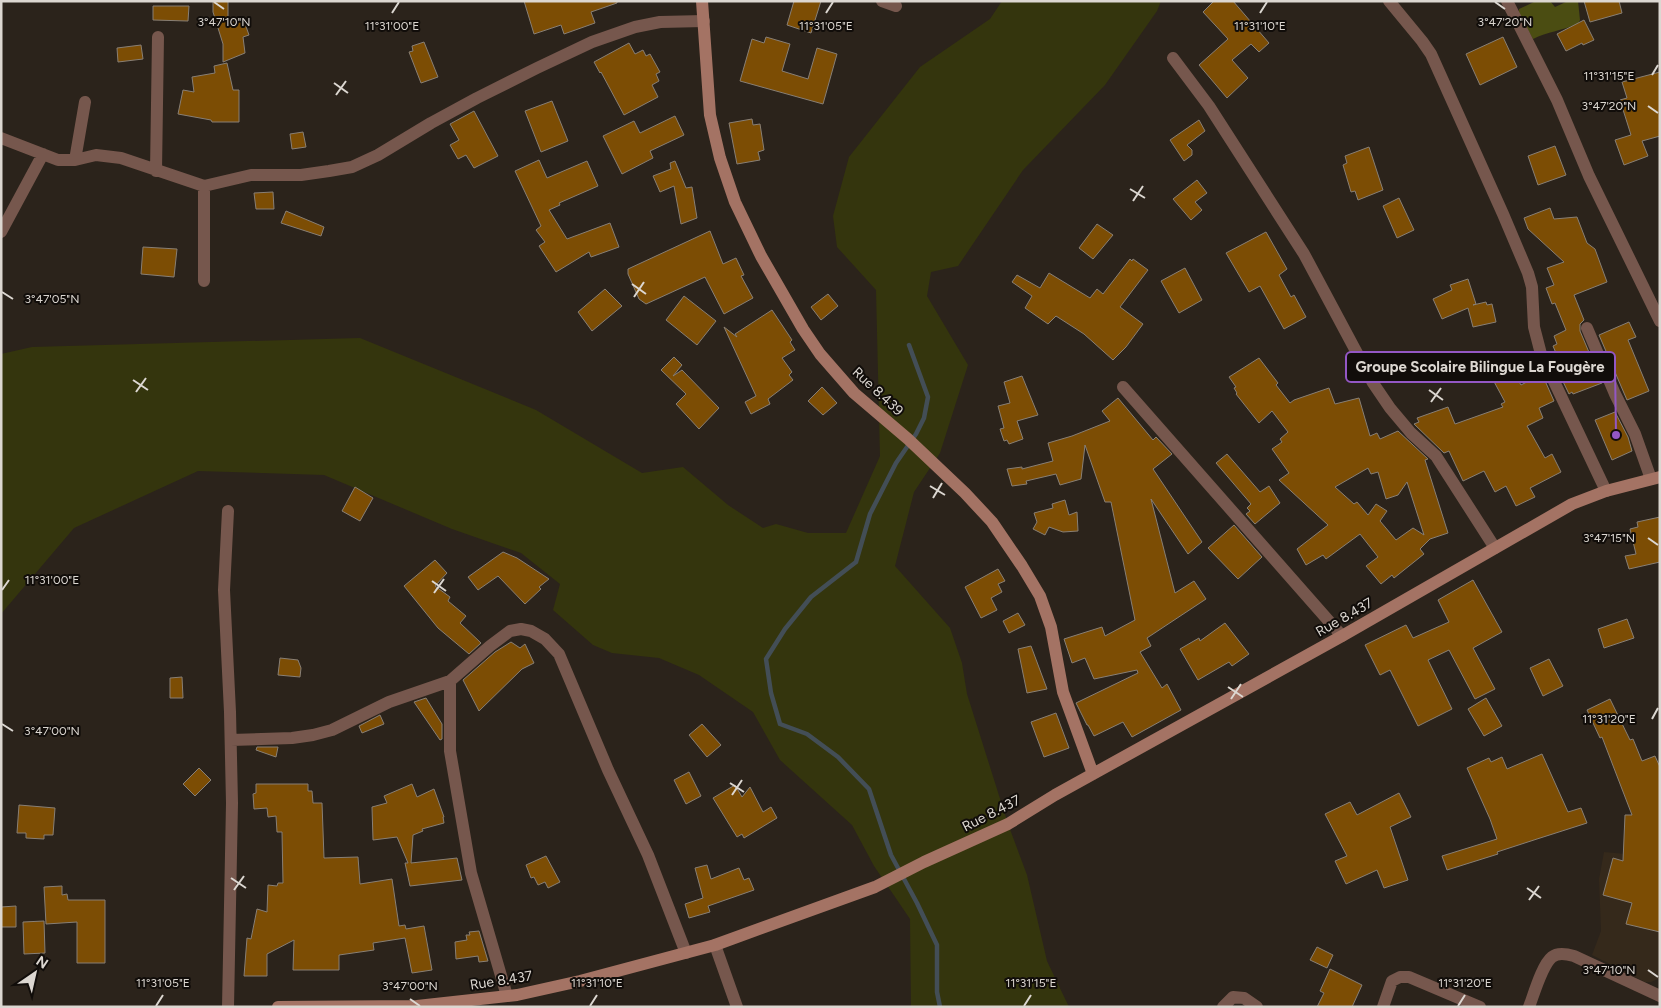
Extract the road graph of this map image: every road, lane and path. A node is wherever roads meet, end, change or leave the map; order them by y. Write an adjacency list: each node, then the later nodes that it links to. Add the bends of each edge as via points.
1 (702, 1): 6 (main road, Rue 8.439)
2 (882, 1): 5 (street)
3 (1389, 1): 21 (street, via 1430,54 1503,214 1532,286 1534,327 1541,354)
4 (1507, 1): 17 (street, via 1557,100 1588,176)
5 (896, 6)
6 (704, 21): 14 (street, via 660,22 592,42 477,98 378,156 352,167 301,175 251,175); 27 (main road, Rue 8.439, via 710,115 718,149 734,202 761,256 802,329 820,354 854,392 924,454 992,522 1040,596 1051,627 1063,692)
7 (158, 37): 13 (street)
8 (1173, 58): 23 (street, via 1304,254 1373,383 1411,433 1436,456)
9 (85, 102): 12 (street)
10 (1, 138): 11 (street)
11 (43, 154): 12 (street, via 58,160); 15 (street)
12 (75, 160): 13 (street, via 96,155 121,158)
13 (156, 171): 14 (street)
14 (204, 186): 16 (street)
15 (1, 232)
16 (204, 281)
17 (1660, 320)
18 (1587, 328): 20 (street)
19 (1123, 387): 24 (street)
20 (1655, 478): 21 (main road, Rue 8.437)
21 (1606, 492): 23 (main road, Rue 8.437, via 1572,504)
22 (228, 511): 26 (street, via 224,590)
23 (1495, 548): 24 (main road, Rue 8.437)
24 (1342, 636): 27 (main road, Rue 8.437)
25 (450, 681): 26 (street, via 388,702 332,730 292,738); 29 (street, via 510,631 531,631 546,639 559,654 648,855); 30 (street, via 450,750 470,864)
26 (231, 740): 33 (street)
27 (1093, 774): 28 (main road, Rue 8.437, via 1008,824 875,887)
28 (715, 945): 29 (main road, Rue 8.437); 35 (street)
29 (686, 953): 30 (main road, Rue 8.437)
30 (507, 996): 32 (main road, Rue 8.437, via 417,1006)
31 (1660, 996): 40 (street, via 1564,953 1553,956 1547,963)
32 (320, 1006): 34 (main road, Rue 8.437)
33 (228, 1007)
34 (278, 1007)
35 (737, 1007)
36 (1223, 1007): 37 (street, via 1234,997 1244,998)
37 (1257, 1007)
38 (1383, 1007): 39 (street, via 1392,981 1409,977)
39 (1480, 1007)
40 (1529, 1007)

